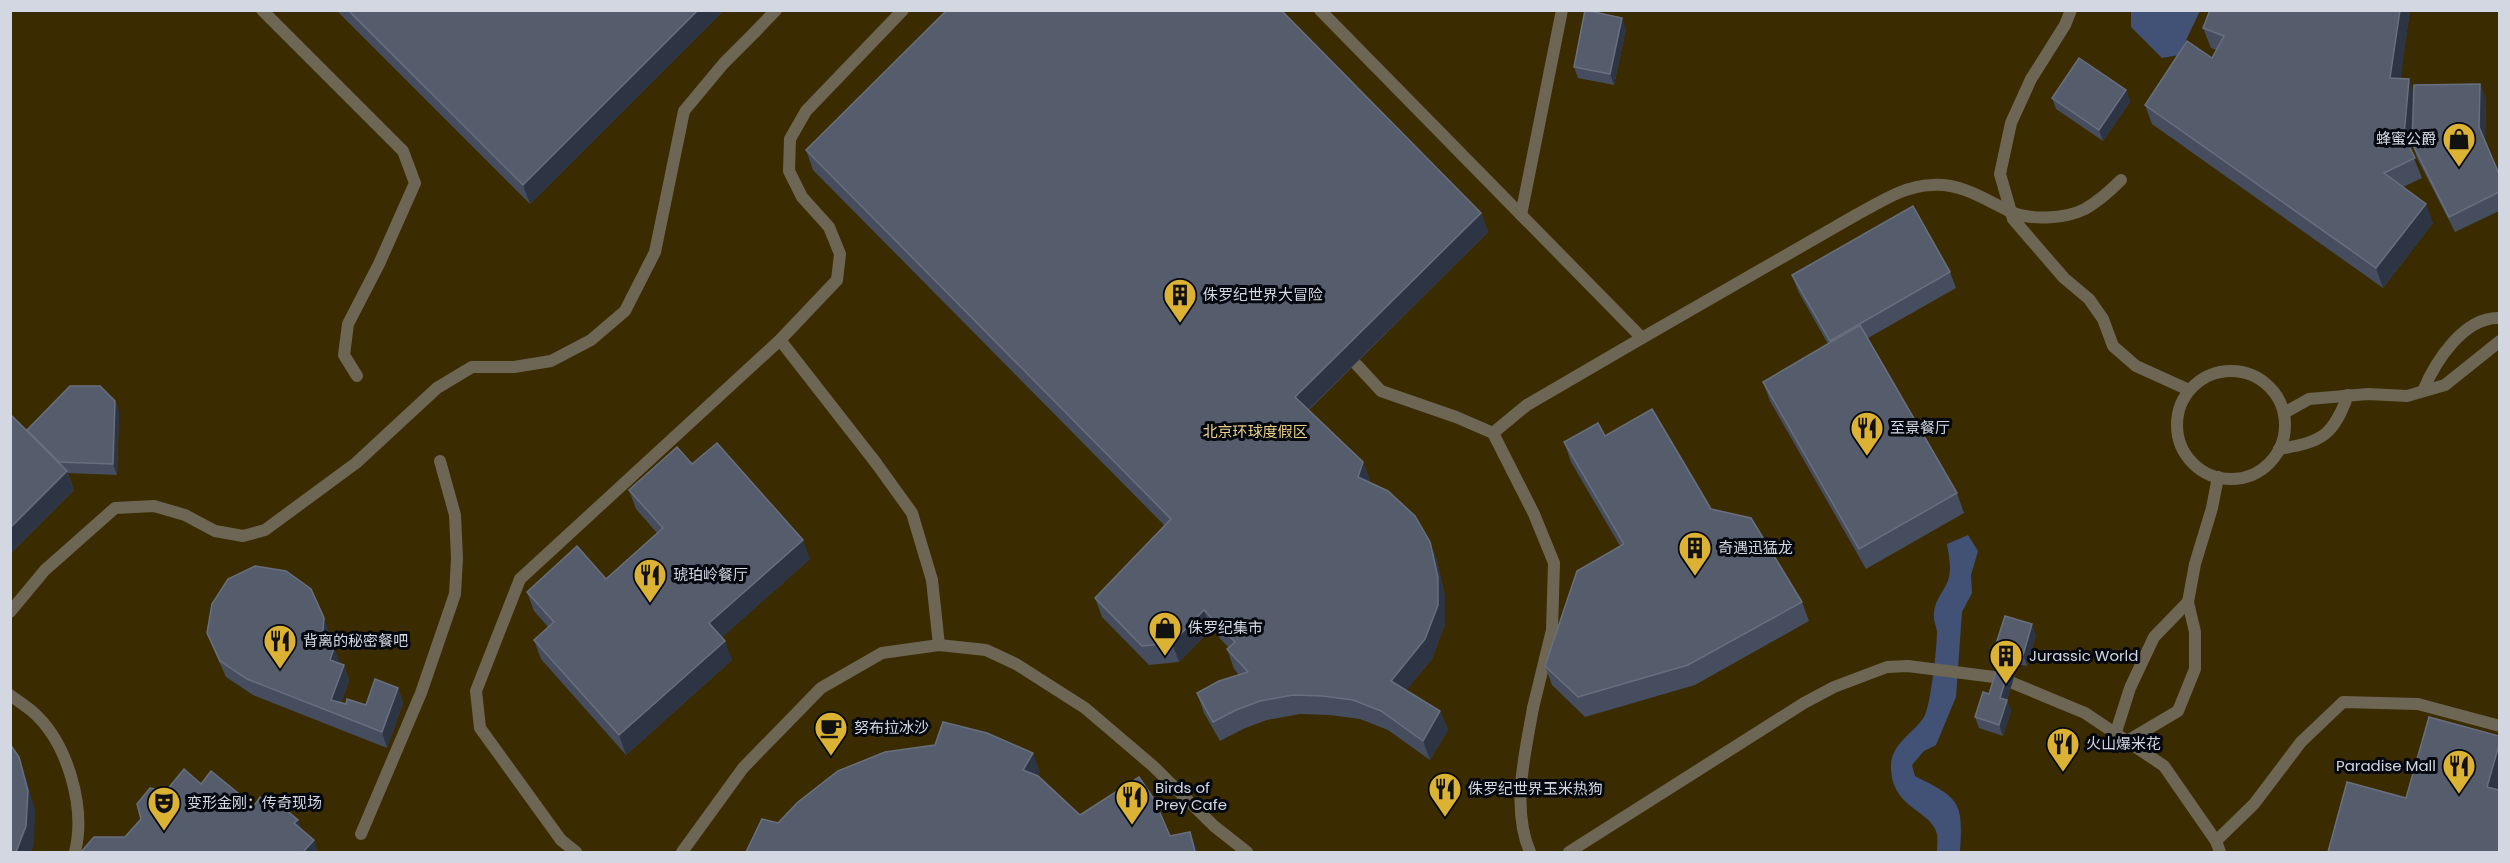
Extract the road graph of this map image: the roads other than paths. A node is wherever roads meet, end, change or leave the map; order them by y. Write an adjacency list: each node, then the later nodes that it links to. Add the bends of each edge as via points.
1 (262, 10): 15 (street, via 403,151 415,183 348,324 344,355)
2 (776, 10): 25 (street, via 684,111 656,252 625,311 591,340 551,361 514,367 472,367 437,388 356,463 265,530 243,536 215,531 185,515 154,506 115,508 45,570)
3 (903, 10): 12 (street, via 806,111 790,139 789,171 802,197 829,227 840,254 837,280)
4 (1320, 10): 9 (street)
5 (1562, 10): 9 (street)
6 (2071, 10): 8 (street, via 2011,123 2000,174)
7 (2121, 180): 8 (street, via 2083,210 2039,218)
8 (2011, 212): 11 (street, via 1961,188 1933,184 1905,189); 16 (street, via 2058,271 2089,299 2103,319 2113,346 2136,366)
9 (1521, 214): 11 (street)
10 (2499, 318): 17 (street, via 2486,318 2450,346 2433,366)
11 (1642, 338): 20 (street, via 1527,405)
12 (780, 340): 26 (street, via 912,513 932,580); 34 (street, via 520,579 476,691 480,728 561,840)
13 (2499, 341): 17 (street, via 2445,385)
14 (1357, 365): 20 (street, via 1381,391)
15 (357, 376)
16 (2189, 390): 19 (street, via 2221,371 2240,371 2258,377 2272,389); 23 (street, via 2177,422 2178,439 2197,468)
17 (2423, 391): 18 (street, via 2407,396)
18 (2348, 395): 19 (street, via 2309,399); 21 (street, via 2328,434 2307,445)
19 (2284, 413): 21 (street, via 2286,423)
20 (1493, 434): 37 (street, via 1534,513 1554,563 1552,630 1533,708 1521,789 1523,837)
21 (2280, 449): 23 (street, via 2261,471 2246,478)
22 (440, 461): 31 (street, via 455,515 455,594 421,693)
23 (2218, 477): 24 (street)
24 (2188, 602): 29 (street, via 2154,637 2130,688); 30 (street, via 2195,632 2195,669 2178,711)
25 (10, 612)
26 (939, 645): 35 (street, via 882,653 821,688 743,768); 36 (street, via 986,650 1016,664 1085,708)
27 (10, 695): 33 (street, via 34,713 61,749 76,791 79,836)
28 (2499, 726): 32 (street, via 2418,704 2343,702 2301,742)
29 (2116, 732): 30 (street); 38 (street, via 2085,713 1994,677 1887,667 1804,703)
30 (2129, 740): 32 (street, via 2164,765)
31 (361, 834)
32 (2218, 847)
33 (75, 852)
34 (576, 852)
35 (682, 852)
36 (1247, 852)
37 (1530, 852)
38 (1569, 852)

